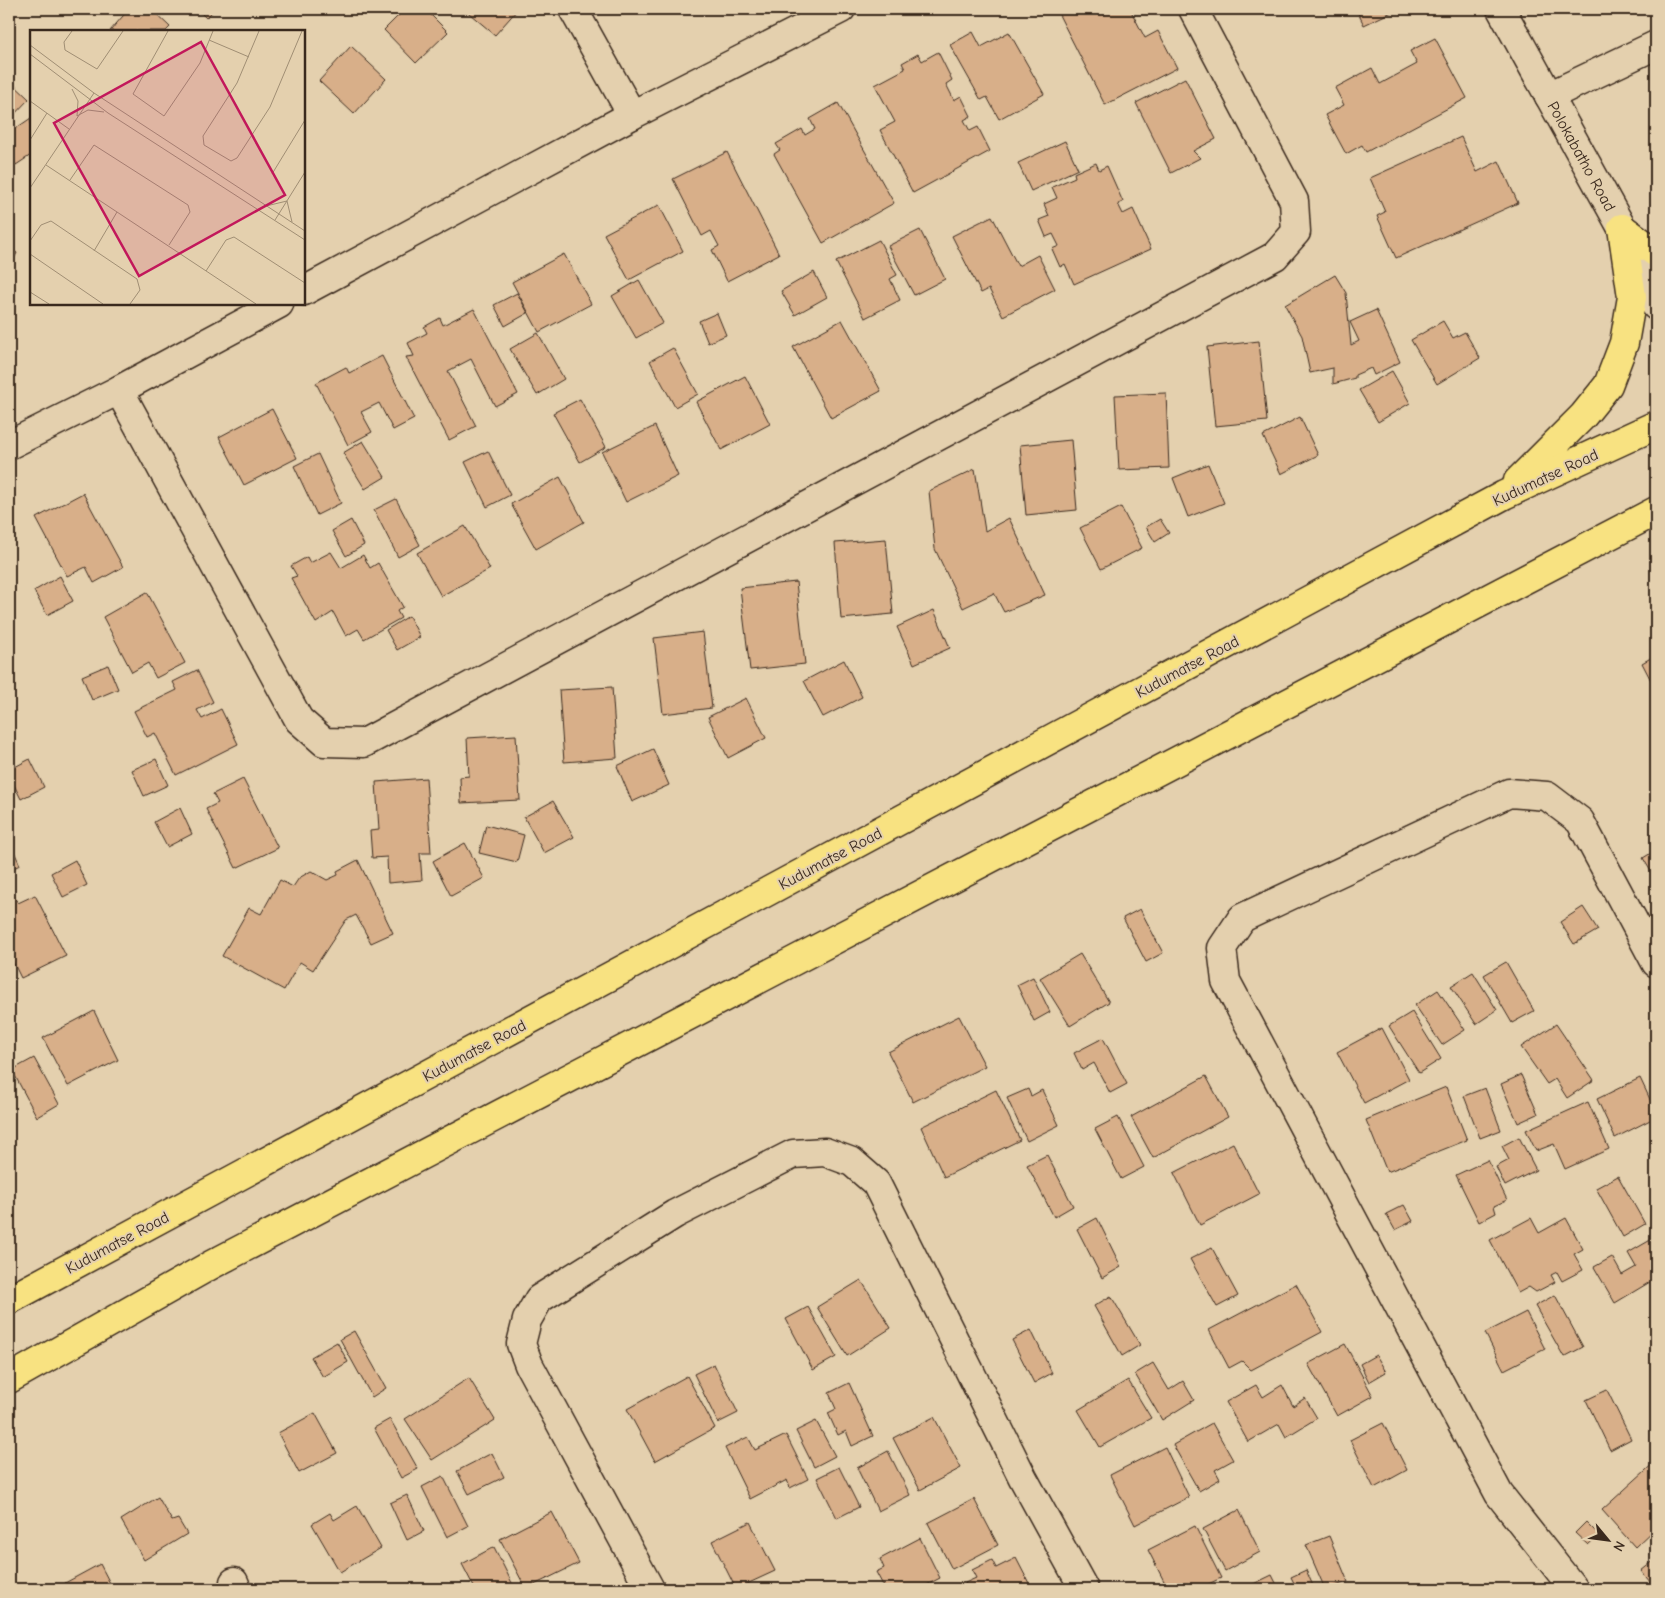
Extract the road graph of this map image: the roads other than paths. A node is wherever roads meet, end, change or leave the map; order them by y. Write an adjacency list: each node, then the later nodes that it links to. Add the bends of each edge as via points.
1 (573, 9): 7 (street)
2 (841, 9): 7 (street)
3 (1193, 9): 13 (street, via 1294,201 1296,232 1275,256 364,743 324,742 299,720)
4 (1501, 9): 6 (street, Polokabatho Road)
5 (1656, 45): 6 (street)
6 (1549, 96): 8 (street, Polokabatho Road)
7 (632, 114): 10 (street)
8 (1622, 228): 9 (main road); 12 (street, Polokabatho Road); 16 (main road, via 1632,297 1624,343 1608,385 1583,416)
9 (1656, 253)
10 (305, 290)
11 (277, 305): 13 (street)
12 (1656, 306)
13 (119, 390): 15 (street)
14 (1656, 425): 16 (main road, Kudumatse Road)
15 (9, 445)
16 (1504, 495): 19 (main road, Kudumatse Road)
17 (1656, 511): 20 (main road, via 211,1264)
18 (1656, 964): 23 (street, via 1580,822 1547,796 1510,793 1242,918 1222,948 1226,981 1499,1494)
19 (9, 1300)
20 (9, 1379)
21 (650, 1589): 22 (street, via 529,1365 521,1344 527,1320 539,1299 675,1214 793,1154 825,1152 852,1162 876,1183 1023,1478)
22 (1084, 1589)
23 (1574, 1589)

